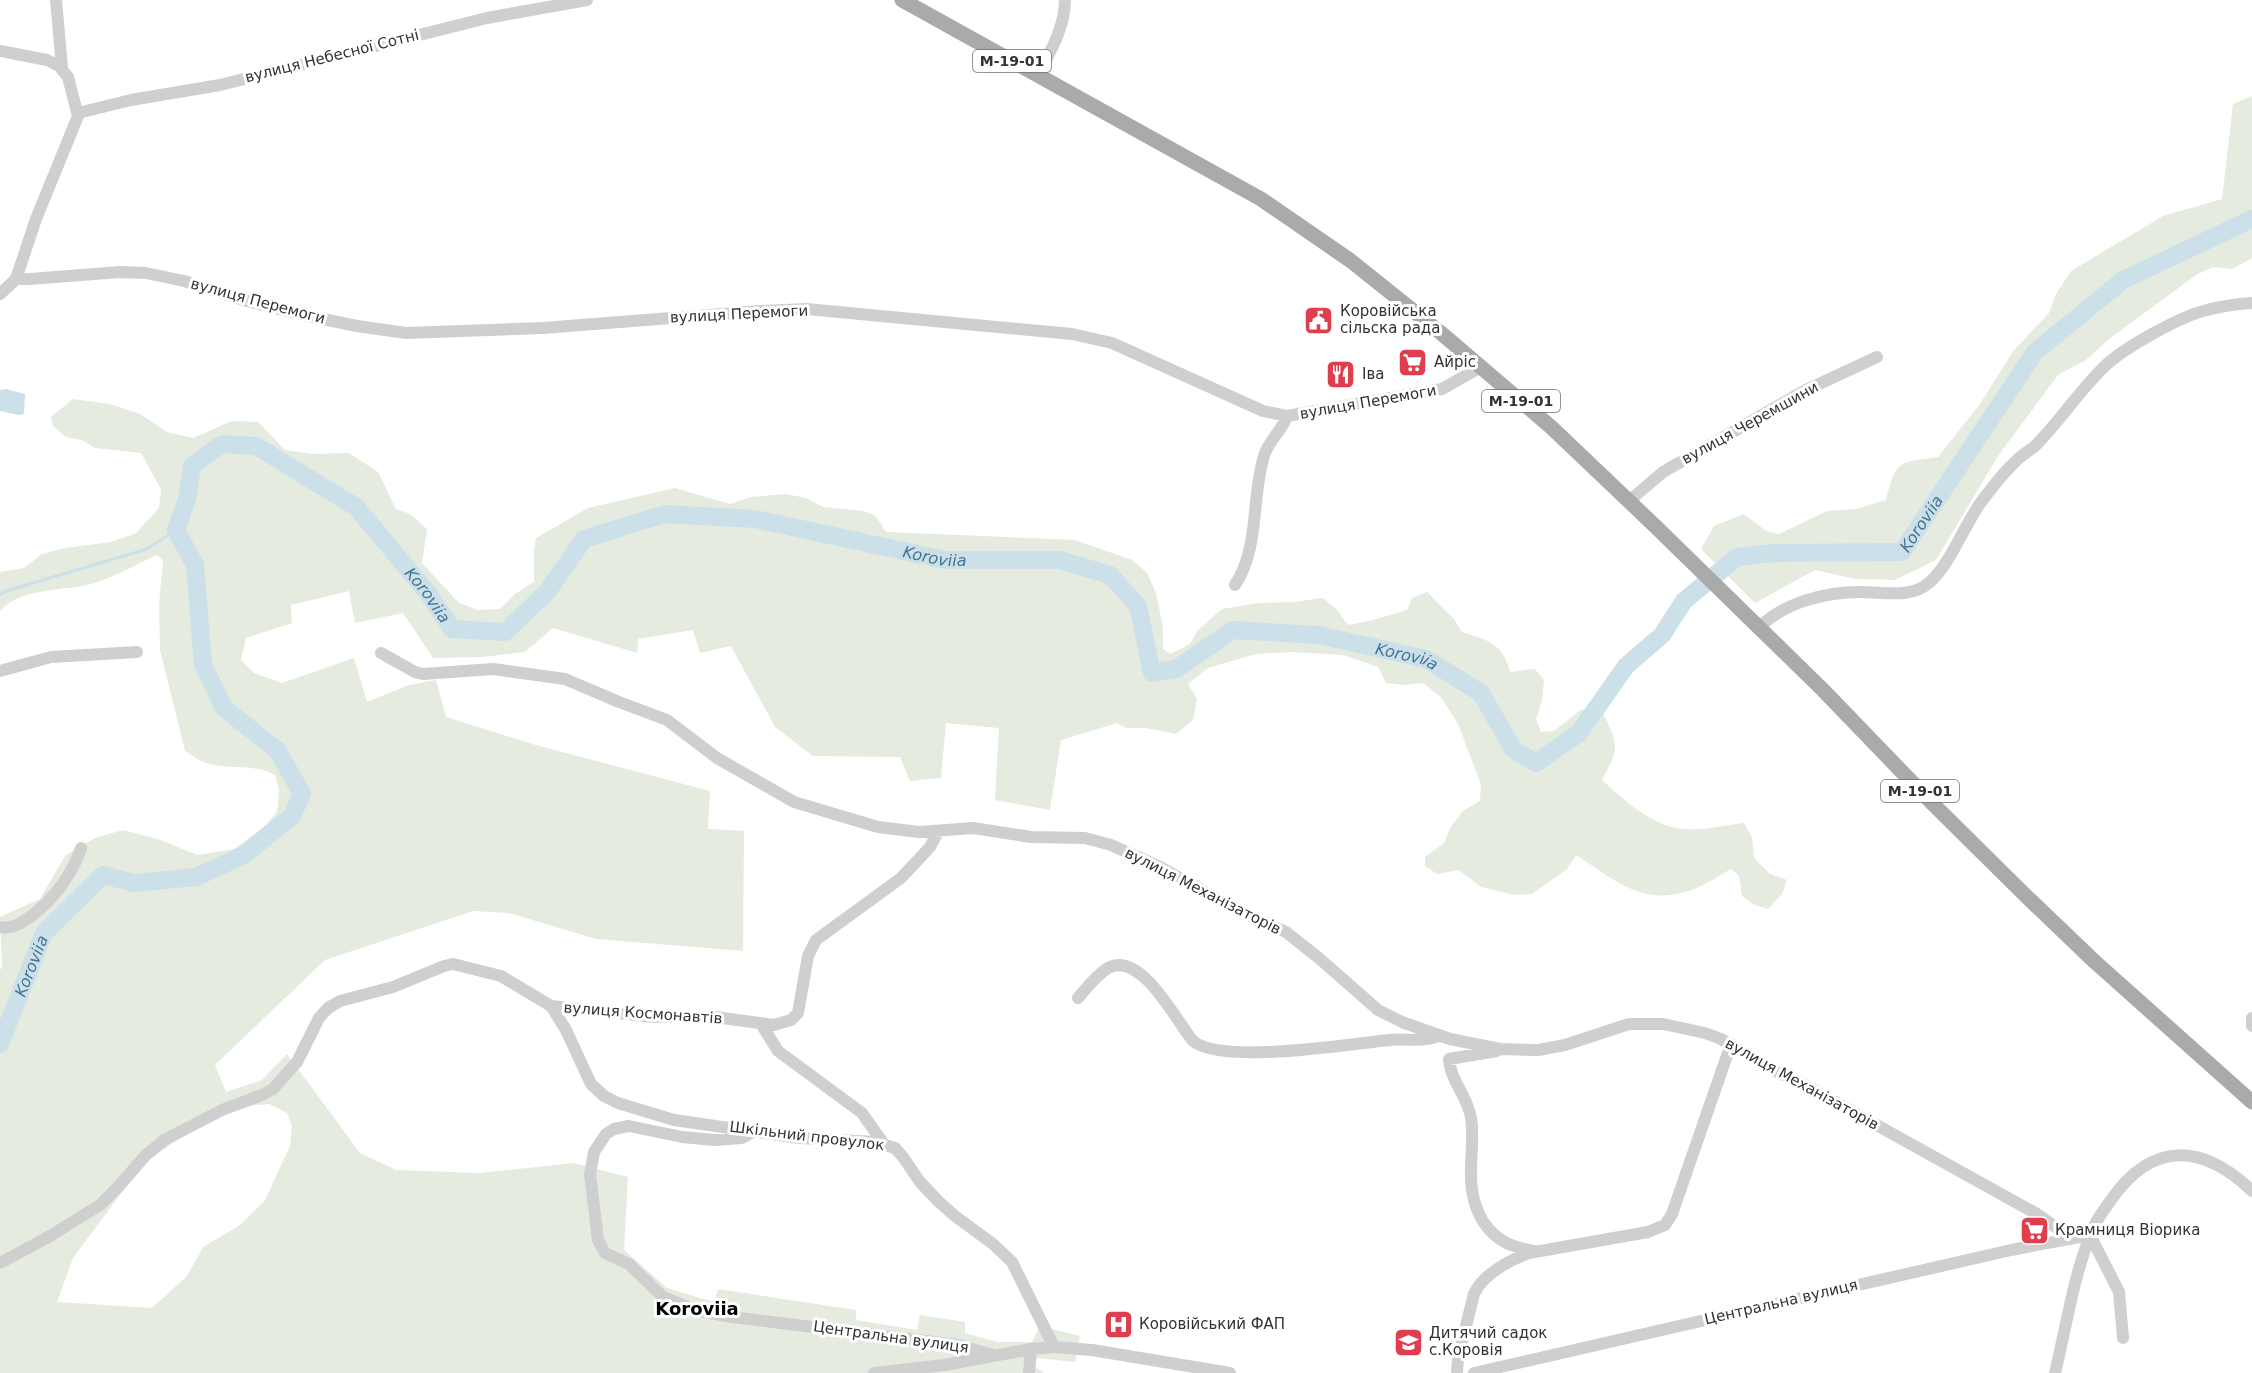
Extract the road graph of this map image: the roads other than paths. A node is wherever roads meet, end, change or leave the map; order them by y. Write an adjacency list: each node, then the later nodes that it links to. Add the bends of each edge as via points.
1 (56, 0): 6 (street)
2 (586, 0): 8 (street, вулиця Небесної Сотні, via 487,18 204,89)
3 (902, 0): 7 (main road, М-19-01)
4 (1065, 0): 7 (street, via 1059,33)
5 (0, 51): 6 (street, via 52,62)
6 (64, 71): 8 (street)
7 (1038, 76): 13 (main road, М-19-01, via 1261,199 1351,261)
8 (78, 113): 9 (street)
9 (16, 279): 10 (street); 14 (street, вулиця Перемоги, via 147,273 303,315 406,333 543,328 807,309 1072,334 1112,343 1263,411)
10 (0, 294)
11 (2252, 303): 17 (street, via 2188,316 2124,351 2105,366 2034,447 1995,484 1938,573 1919,590 1859,592 1804,601 1770,617)
12 (1877, 357): 15 (street, вулиця Черемшини, via 1804,391 1663,472)
13 (1481, 367): 14 (street, вулиця Перемоги, via 1442,389); 15 (main road, М-19-01)
14 (1287, 416): 16 (street, via 1264,456 1247,560)
15 (1629, 501): 17 (main road, М-19-01)
16 (1235, 585)
17 (1760, 627): 32 (main road, М-19-01, via 2018,888)
18 (137, 652): 20 (street, via 51,657)
19 (381, 653): 21 (street, вулиця Механізаторів, via 423,674 493,669 565,679 668,720 717,758 798,804 888,829)
20 (0, 671)
21 (938, 832): 27 (street, вулиця Космонавтів, via 930,847 901,878 816,940 808,956 794,1018 774,1025); 29 (street, вулиця Механізаторів, via 974,828 1031,837 1085,838 1121,848 1286,932 1378,1010)
22 (81, 848): 23 (street, via 68,876 42,906 15,926)
23 (0, 927)
24 (1078, 998): 29 (street, вулиця Механізаторів, via 1108,968 1129,967 1148,980 1193,1041 1213,1050 1292,1051)
25 (552, 1006): 27 (street, вулиця Космонавтів, via 655,1017 715,1017); 33 (street, Шкільний провулок, via 588,1080 604,1096 665,1118); 39 (street, вулиця Космонавтів, via 501,976 453,964 393,987 340,1001 319,1018 297,1062 273,1089 164,1140 100,1205)
26 (2252, 1017): 28 (street)
27 (761, 1024): 34 (street, via 778,1051 862,1113)
28 (2252, 1026)
29 (1438, 1036): 31 (street, вулиця Механізаторів)
30 (1731, 1044): 31 (street, вулиця Механізаторів, via 1687,1029 1639,1023 1538,1050); 37 (street, вулиця Механізаторів, via 2037,1214); 38 (street, via 1667,1222 1648,1232)
31 (1500, 1049): 38 (street, via 1454,1056 1449,1061 1471,1117 1471,1185 1477,1211 1502,1240)
32 (2252, 1101)
33 (754, 1131): 34 (street, Шкільний провулок); 43 (street, Центральна вулиця, via 747,1137 716,1140 629,1126 606,1134 594,1152 590,1174 598,1240 605,1253 629,1264 663,1297 695,1310 946,1343)
34 (883, 1143): 41 (street, Шкільний провулок, via 898,1151 939,1202 1012,1262)
35 (2252, 1191): 36 (street, via 2231,1172 2211,1162 2187,1156 2164,1157 2140,1168 2124,1184)
36 (2090, 1235): 37 (street, Центральна вулиця); 40 (street, via 2119,1292); 49 (street)
37 (2071, 1238): 48 (street, Центральна вулиця)
38 (1535, 1252): 47 (street, via 1505,1265 1478,1286)
39 (0, 1263)
40 (2123, 1338)
41 (1054, 1347): 42 (street, Центральна вулиця); 46 (street, Центральна вулиця)
42 (1031, 1349): 43 (street, Центральна вулиця); 45 (street)
43 (993, 1354): 44 (street, via 937,1366)
44 (874, 1373)
45 (1029, 1373)
46 (1230, 1373)
47 (1457, 1373)
48 (1474, 1373)
49 (2055, 1373)

